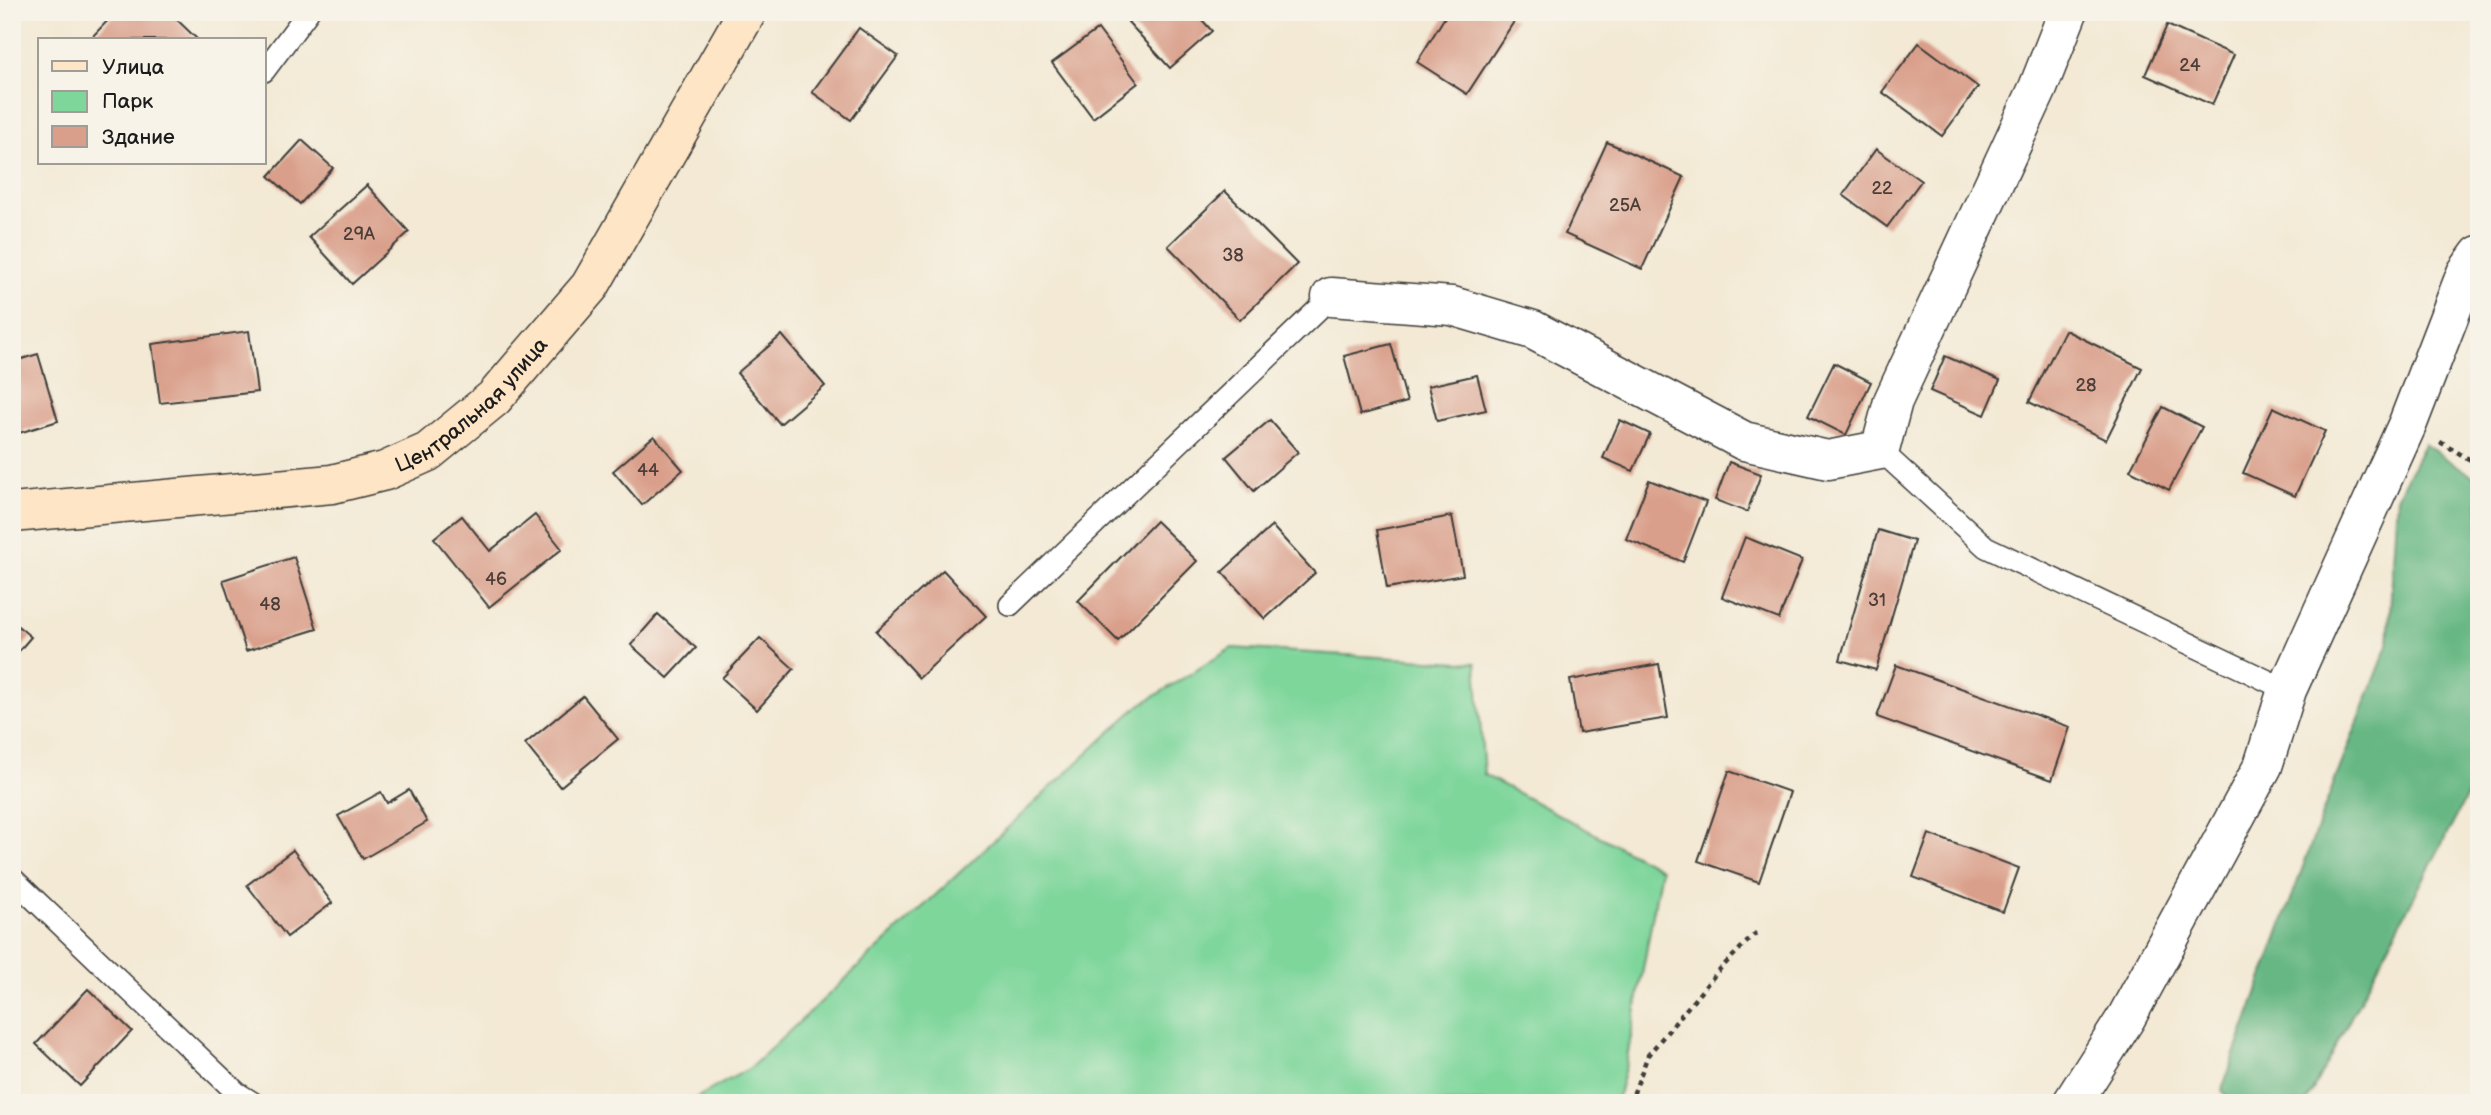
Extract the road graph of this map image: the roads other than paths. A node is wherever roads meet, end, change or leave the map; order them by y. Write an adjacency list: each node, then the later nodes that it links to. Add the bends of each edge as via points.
1 (308, 12): 4 (lane)
2 (747, 12): 8 (street, Центральная улица, via 590,286 494,398 428,452 385,471 332,484)
3 (2068, 12): 7 (street, via 2038,88 1893,401)
4 (266, 68)
5 (2479, 255): 10 (street, via 2466,273 2408,423)
6 (1331, 297): 7 (street, via 1451,306 1533,330 1744,441 1828,460); 9 (lane)
7 (1880, 450): 10 (lane, via 1986,547)
8 (12, 513)
9 (1010, 605)
10 (2287, 690): 13 (street, via 2263,765 2126,1018)
11 (12, 878): 12 (lane, via 237,1093)
12 (253, 1103)
13 (2072, 1103)

